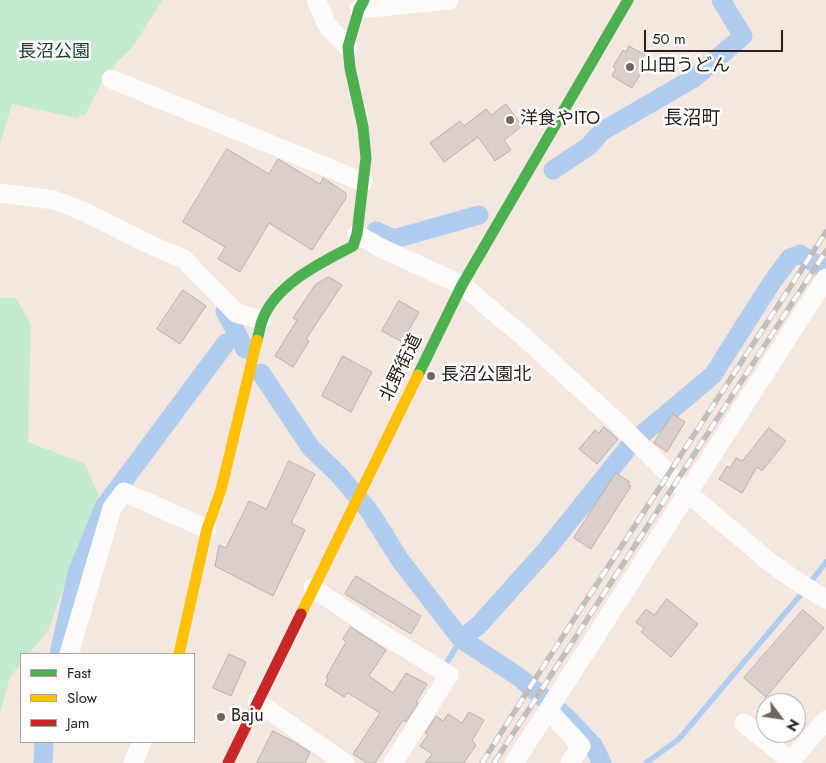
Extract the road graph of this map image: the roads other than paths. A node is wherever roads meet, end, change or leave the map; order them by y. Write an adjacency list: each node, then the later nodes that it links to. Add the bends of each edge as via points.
1 (316, 0): 5 (street, via 327,25)
2 (449, 0): 4 (street)
3 (628, 0): 11 (main road, 北野街道)
4 (362, 4): 5 (main road)
5 (348, 47): 7 (main road, via 363,127 366,158)
6 (112, 79): 7 (street)
7 (362, 182): 9 (main road)
8 (0, 193): 12 (street, via 54,200 184,259 236,313)
9 (357, 234): 11 (street); 12 (main road, via 353,246 292,281 270,305)
10 (826, 278): 13 (street)
11 (462, 284): 13 (street, via 618,422); 15 (main road, 北野街道)
12 (262, 320): 14 (main road, via 221,490)
13 (688, 493): 16 (street, via 767,560); 20 (street)
14 (207, 530): 17 (street, via 124,492 112,508); 18 (main road)
15 (313, 588): 19 (main road, 北野街道); 28 (street, via 449,675)
16 (826, 599)
17 (69, 653)
18 (179, 653)
19 (257, 702): 26 (main road, 北野街道); 27 (street)
20 (548, 710): 29 (street); 30 (street, via 581,746)
21 (826, 720): 24 (street)
22 (744, 723): 24 (street)
23 (142, 743): 25 (street)
24 (790, 762)
25 (133, 763)
26 (228, 763)
27 (345, 763)
28 (392, 763)
29 (514, 763)
30 (570, 763)

